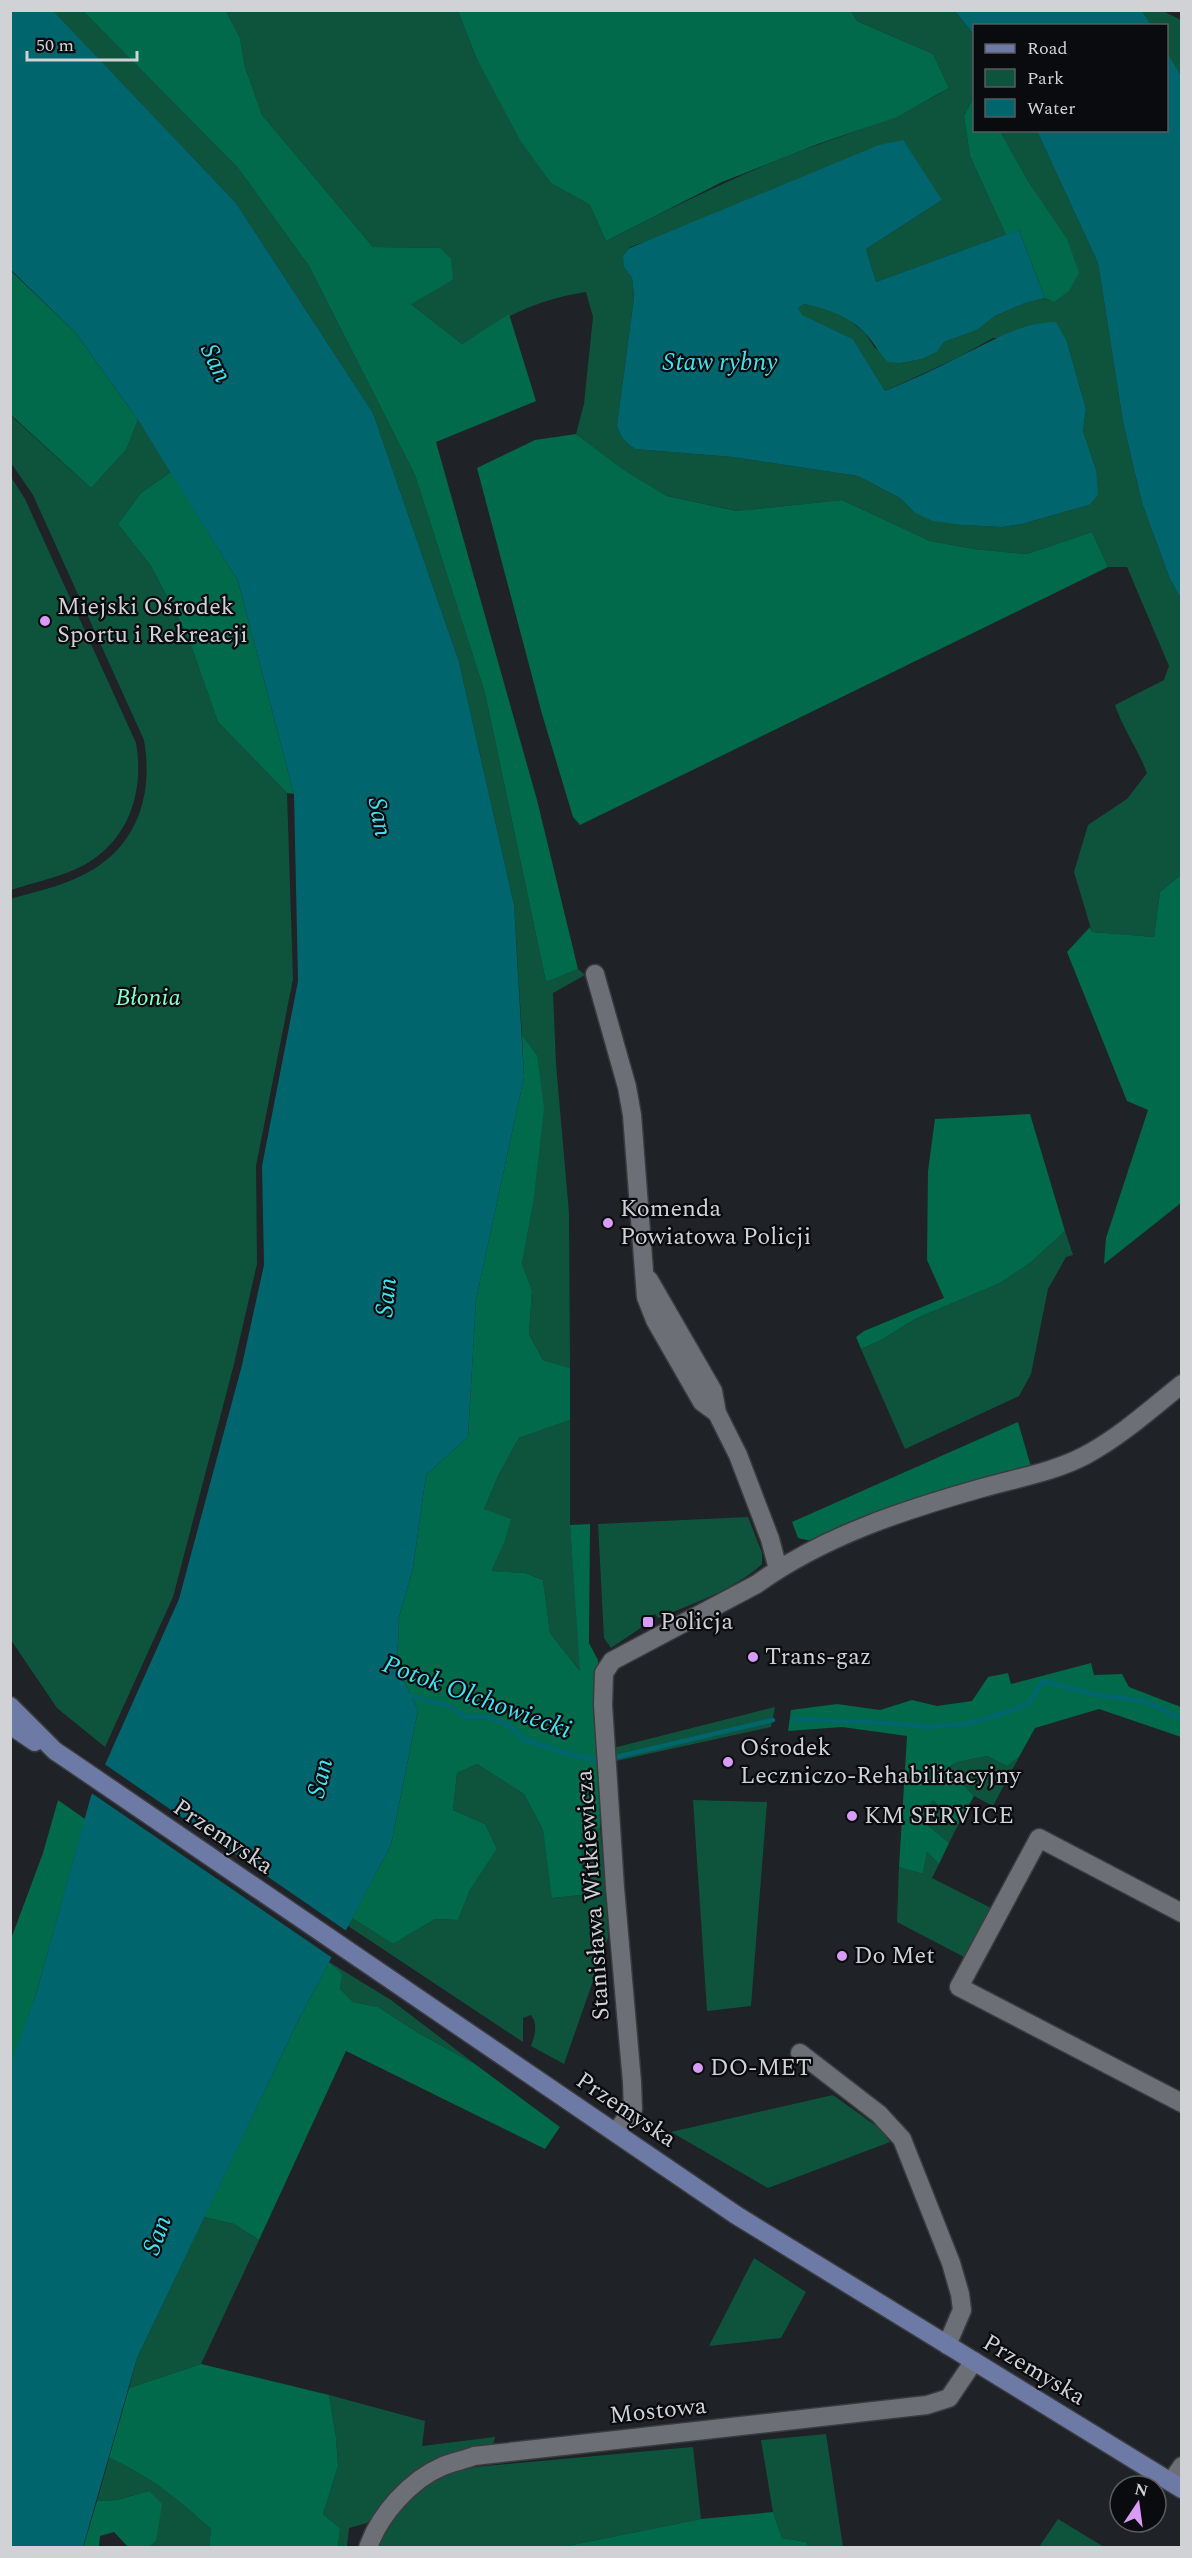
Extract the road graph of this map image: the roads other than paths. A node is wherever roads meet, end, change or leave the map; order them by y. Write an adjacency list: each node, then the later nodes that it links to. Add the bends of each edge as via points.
1 (595, 974): 3 (street, via 632,1115 644,1271 713,1391 717,1413 738,1455)
2 (1182, 1384): 3 (street, Stanisława Witkiewicza, via 1086,1455 1046,1472 890,1516)
3 (778, 1569): 10 (street, Stanisława Witkiewicza, via 757,1584 619,1656 604,1673 615,1888 633,2109)
4 (10, 1706): 6 (main road, Przemyska)
5 (10, 1725): 6 (main road, Przemyska)
6 (61, 1755): 10 (main road, Przemyska)
7 (1182, 1913): 9 (street, via 1039,1838 959,1987)
8 (800, 2053): 11 (street, via 879,2115 902,2139 960,2294 962,2310)
9 (1182, 2103)
10 (616, 2132): 11 (main road, Przemyska, via 736,2215)
11 (947, 2345): 12 (main road, Przemyska)
12 (974, 2361): 14 (main road, Przemyska); 15 (street, Mostowa, via 949,2397 927,2405 474,2456 440,2467 410,2488 378,2524)
13 (1182, 2466): 14 (street)
14 (1176, 2486)
15 (368, 2547)

